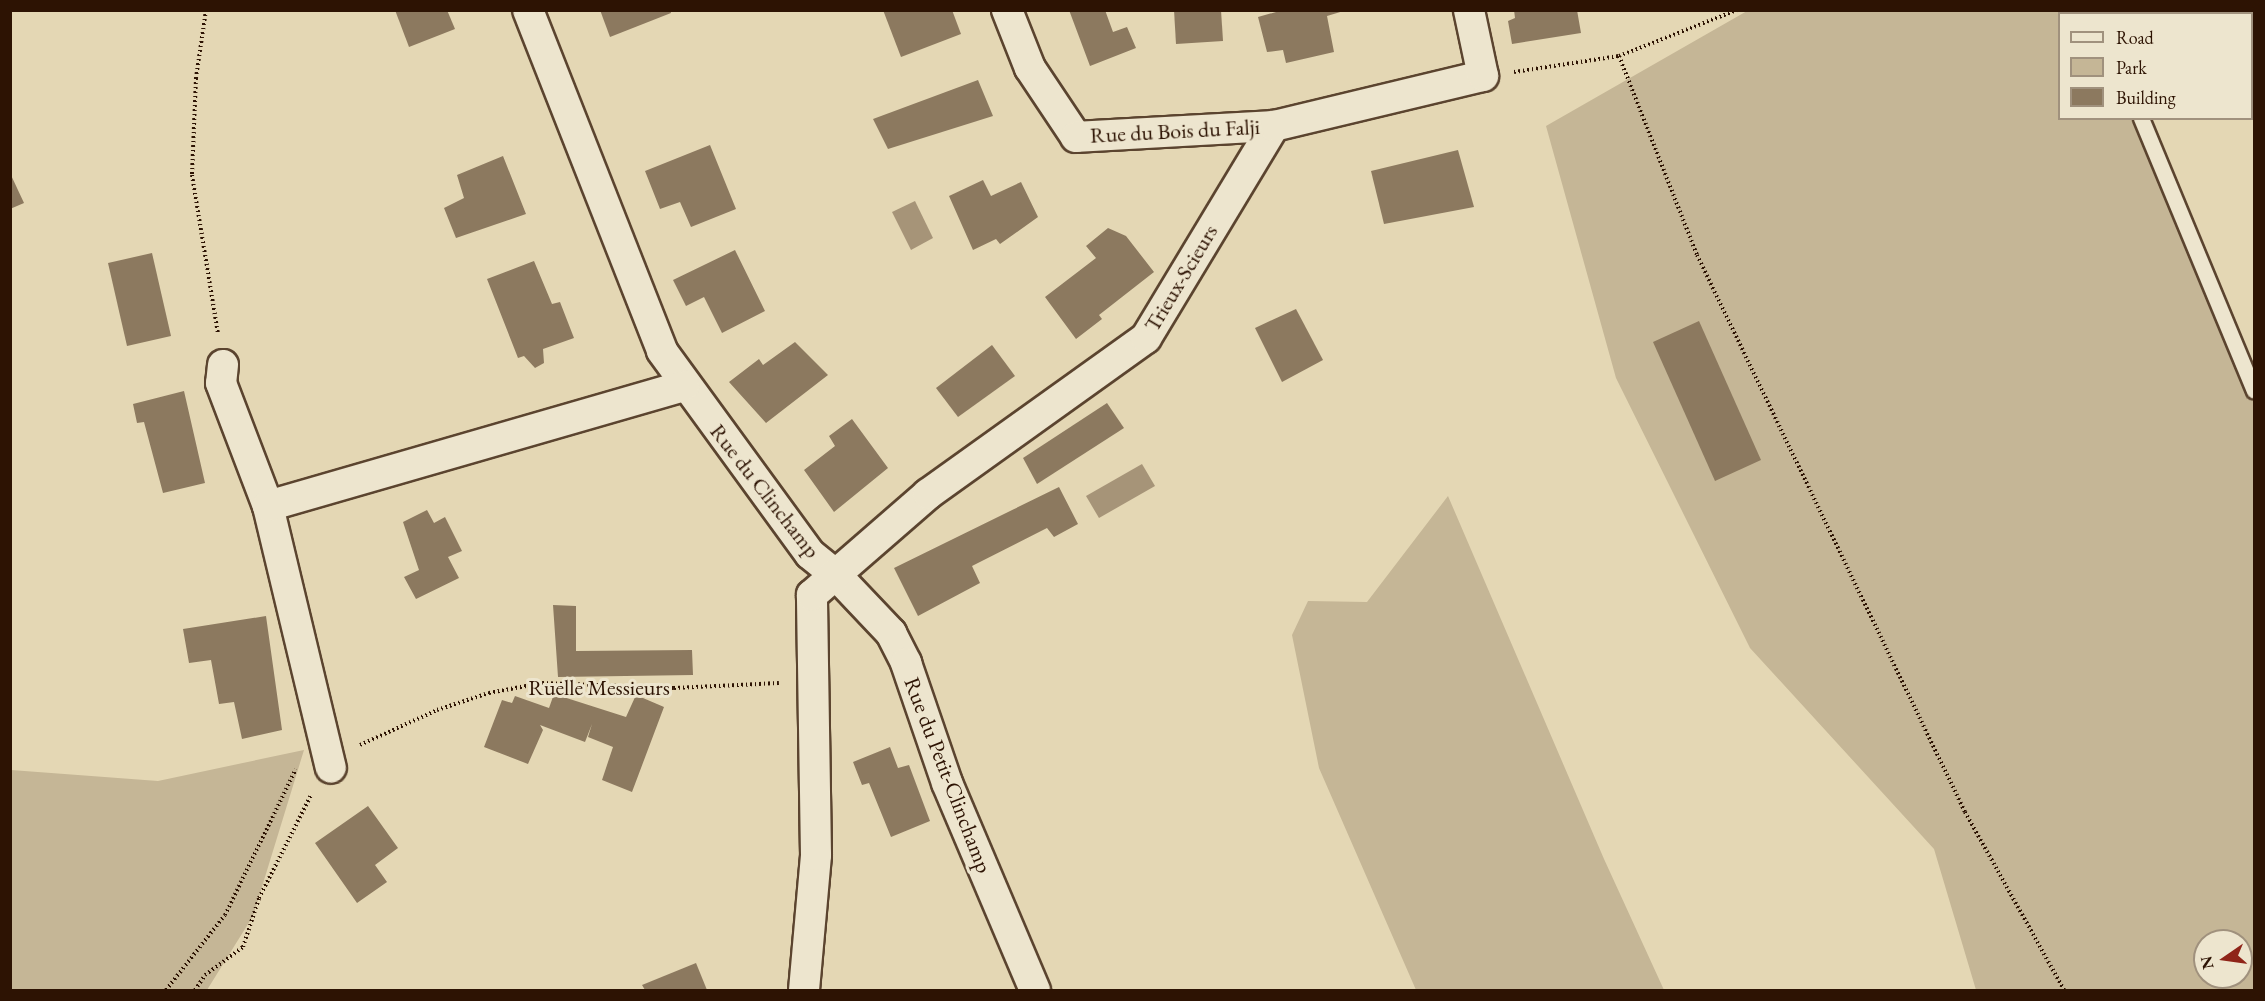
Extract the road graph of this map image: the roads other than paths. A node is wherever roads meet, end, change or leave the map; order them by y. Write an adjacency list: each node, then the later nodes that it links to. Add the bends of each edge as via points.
1 (528, 10): 7 (street, Rue du Clinchamp, via 662,351)
2 (1007, 10): 5 (street, Rue du Bois du Falji, via 1030,68 1076,137)
3 (1469, 10): 5 (street, via 1483,76)
4 (2142, 120): 8 (lane)
5 (1274, 126): 10 (street, Trieux-Scieurs, via 1146,338 928,494)
6 (223, 365): 9 (street, via 221,383)
7 (684, 386): 9 (street); 10 (street, Rue du Clinchamp, via 810,554)
8 (2254, 391)
9 (268, 506): 11 (street)
10 (837, 576): 12 (street, Rue du Clinchamp, via 812,595 816,855); 13 (street, Rue du Petit-Clinchamp, via 891,633 906,663 947,783)
11 (331, 768)
12 (804, 990)
13 (1035, 990)

